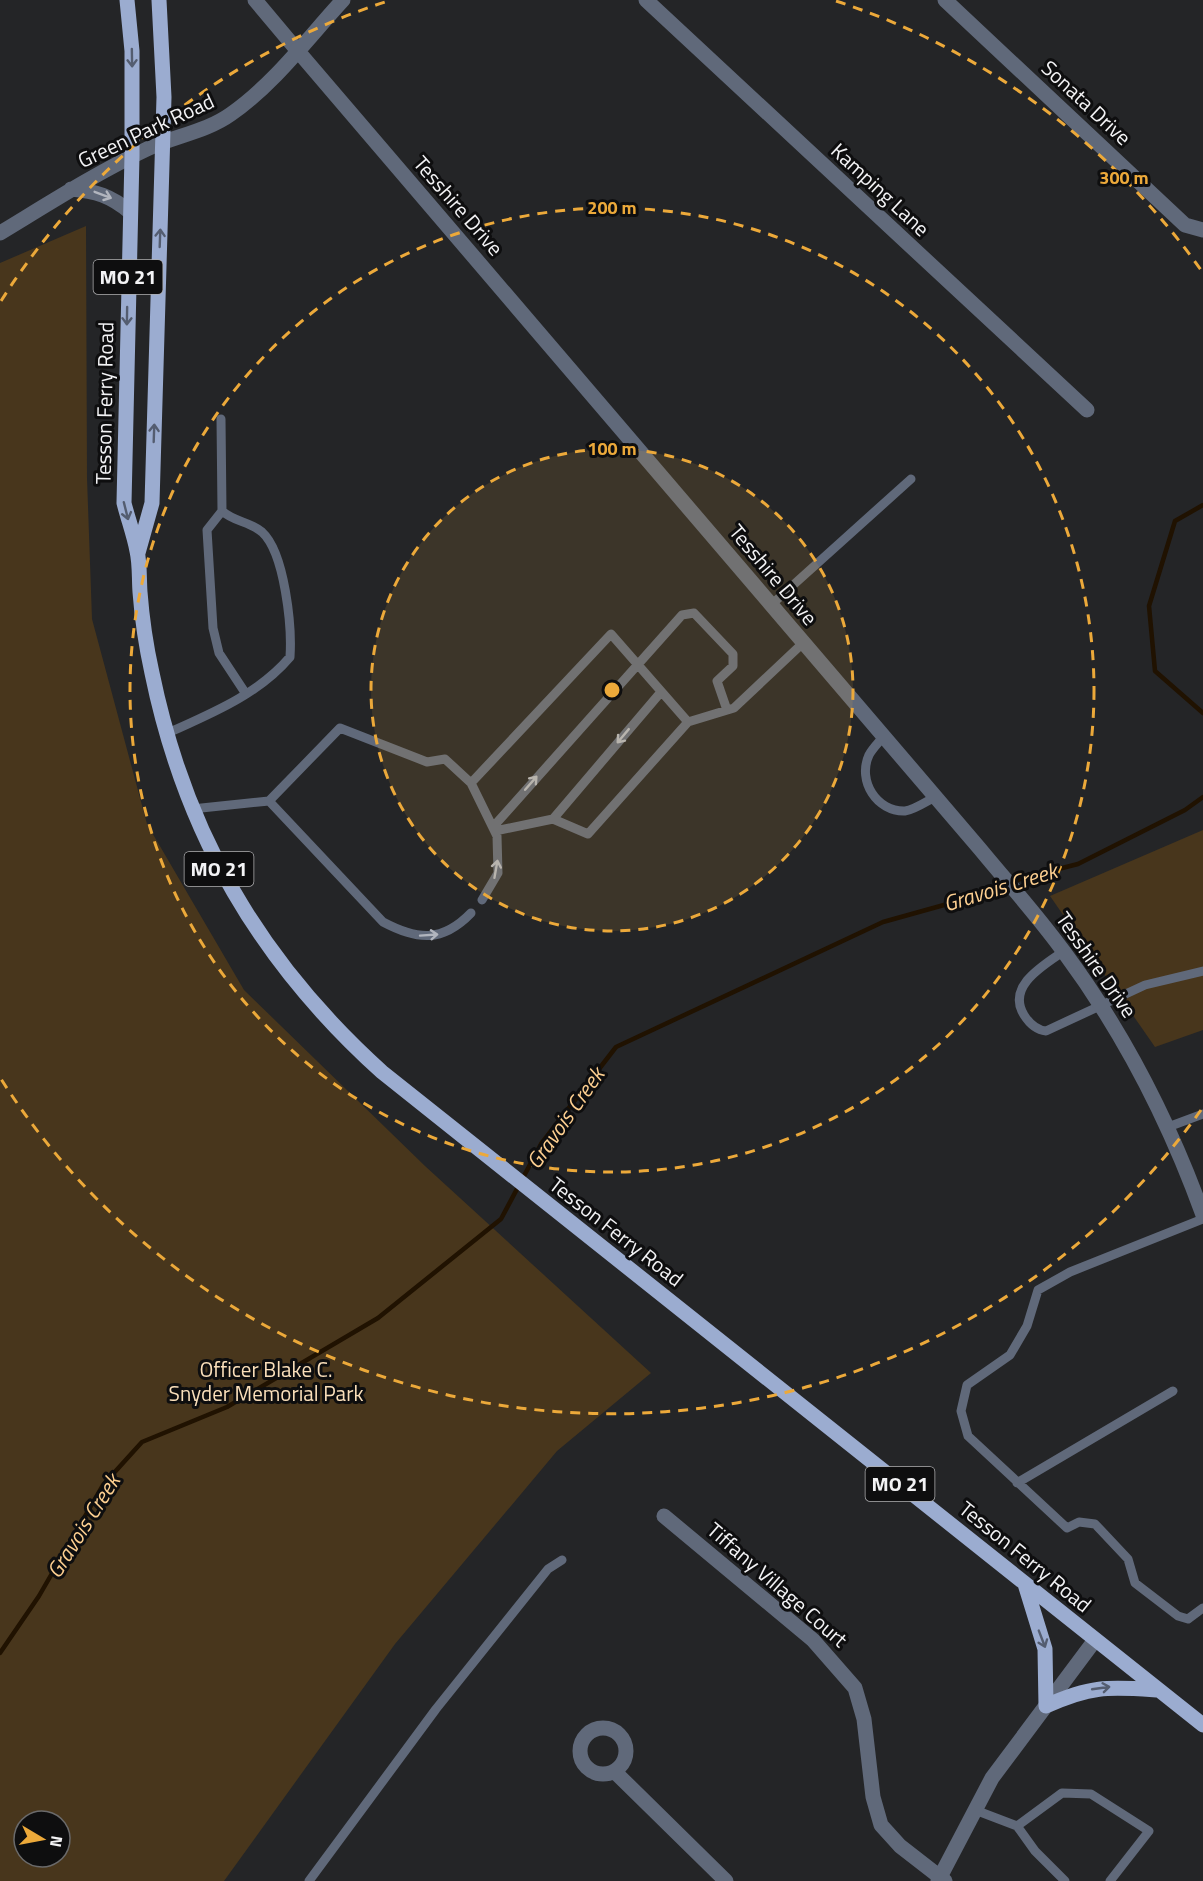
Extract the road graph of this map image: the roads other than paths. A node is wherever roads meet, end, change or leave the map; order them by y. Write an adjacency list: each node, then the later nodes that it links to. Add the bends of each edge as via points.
1 (127, 0): 9 (main road, Tesson Ferry Road / MO 21, one-way to 9, via 132,51)
2 (159, 0): 8 (main road, Tesson Ferry Road / MO 21, via 164,58)
3 (255, 0): 7 (street, Tesshire Drive)
4 (343, 0): 7 (street, Green Park Road)
5 (646, 0): 14 (street, Kamping Lane)
6 (945, 0): 12 (street, Sonata Drive, via 1185,225)
7 (297, 50): 8 (street, Green Park Road, via 229,116 200,131); 19 (street, Tesshire Drive)
8 (163, 141): 9 (street, Green Park Road); 18 (main road, Tesson Ferry Road / MO 21, one-way to 8, via 152,503)
9 (132, 156): 10 (street, Green Park Road); 11 (main road, Tesson Ferry Road / MO 21)
10 (72, 189): 11 (street, one-way to 11, via 104,195); 13 (street, Green Park Road)
11 (130, 212): 18 (main road, Tesson Ferry Road / MO 21, one-way to 18, via 124,503)
12 (1202, 230)
13 (0, 233)
14 (1086, 410)
15 (221, 419): 17 (lane)
16 (911, 479): 19 (lane)
17 (222, 511): 23 (lane, via 207,530 213,628 219,653); 23 (lane, via 231,519 249,523 274,548 291,641 290,657 282,667)
18 (138, 553): 26 (main road, Tesson Ferry Road / MO 21, via 145,632)
19 (771, 604): 20 (street, Tesshire Drive)
20 (803, 643): 24 (lane, via 734,708); 27 (street, Tesshire Drive)
21 (636, 663): 22 (lane); 24 (lane, via 682,615 694,613 733,654 733,666 717,681); 28 (lane, via 611,634); 33 (lane, one-way to 21)
22 (661, 692): 25 (lane); 32 (lane, one-way to 32)
23 (246, 694): 26 (lane)
24 (727, 710): 25 (lane)
25 (688, 722): 32 (lane, via 588,834)
26 (166, 734): 31 (main road, Tesson Ferry Road / MO 21)
27 (883, 737): 29 (street, Tesshire Drive); 29 (lane, via 868,756 866,778 875,801 907,811)
28 (471, 783): 30 (lane, via 445,759 427,762 340,728); 33 (lane)
29 (935, 797): 36 (street, Tesshire Drive)
30 (269, 801): 31 (lane); 35 (lane, one-way to 35, via 383,922 407,935 434,936 459,926)
31 (192, 809): 46 (main road, Tesson Ferry Road / MO 21, via 242,908 286,971 347,1041)
32 (553, 819): 33 (lane)
33 (495, 832): 34 (lane, one-way to 33, via 498,873)
34 (483, 900)
35 (471, 913)
36 (1064, 951): 38 (street, Tesshire Drive); 38 (lane, via 1025,982 1018,1000 1022,1013 1030,1024 1046,1031)
37 (1203, 971): 38 (lane, via 1145,985)
38 (1101, 1005): 40 (street, Tesshire Drive)
39 (1203, 1114): 40 (lane)
40 (1168, 1127): 41 (street, Tesshire Drive)
41 (1203, 1217): 43 (lane, via 1070,1272 1038,1290 1027,1326 1010,1355 967,1385 961,1411 968,1436)
42 (1173, 1391): 43 (lane)
43 (1017, 1483): 47 (lane, via 1067,1528 1079,1522 1095,1524 1128,1559 1135,1583 1178,1616 1188,1619)
44 (664, 1516): 55 (street, Tiffany Village Court, via 813,1640 855,1688 864,1719 873,1797 881,1824 900,1846)
45 (562, 1560): 56 (lane, via 548,1569 436,1709)
46 (1025, 1584): 48 (main road, Tesson Ferry Road / MO 21); 50 (main road, one-way to 50, via 1045,1649)
47 (1203, 1608)
48 (1095, 1640): 49 (main road, Tesson Ferry Road / MO 21); 50 (street)
49 (1159, 1690): 50 (main road, one-way to 49, via 1080,1691 1110,1687); 51 (main road, Tesson Ferry Road / MO 21)
50 (1046, 1706): 53 (street, via 992,1778)
51 (1203, 1725)
52 (615, 1772): 57 (street)
53 (975, 1810): 54 (lane); 55 (street)
54 (1017, 1826): 58 (lane); 59 (lane, via 1062,1793 1091,1794 1149,1832)
55 (941, 1880)
56 (309, 1881)
57 (726, 1881)
58 (1065, 1881)
59 (1110, 1881)

